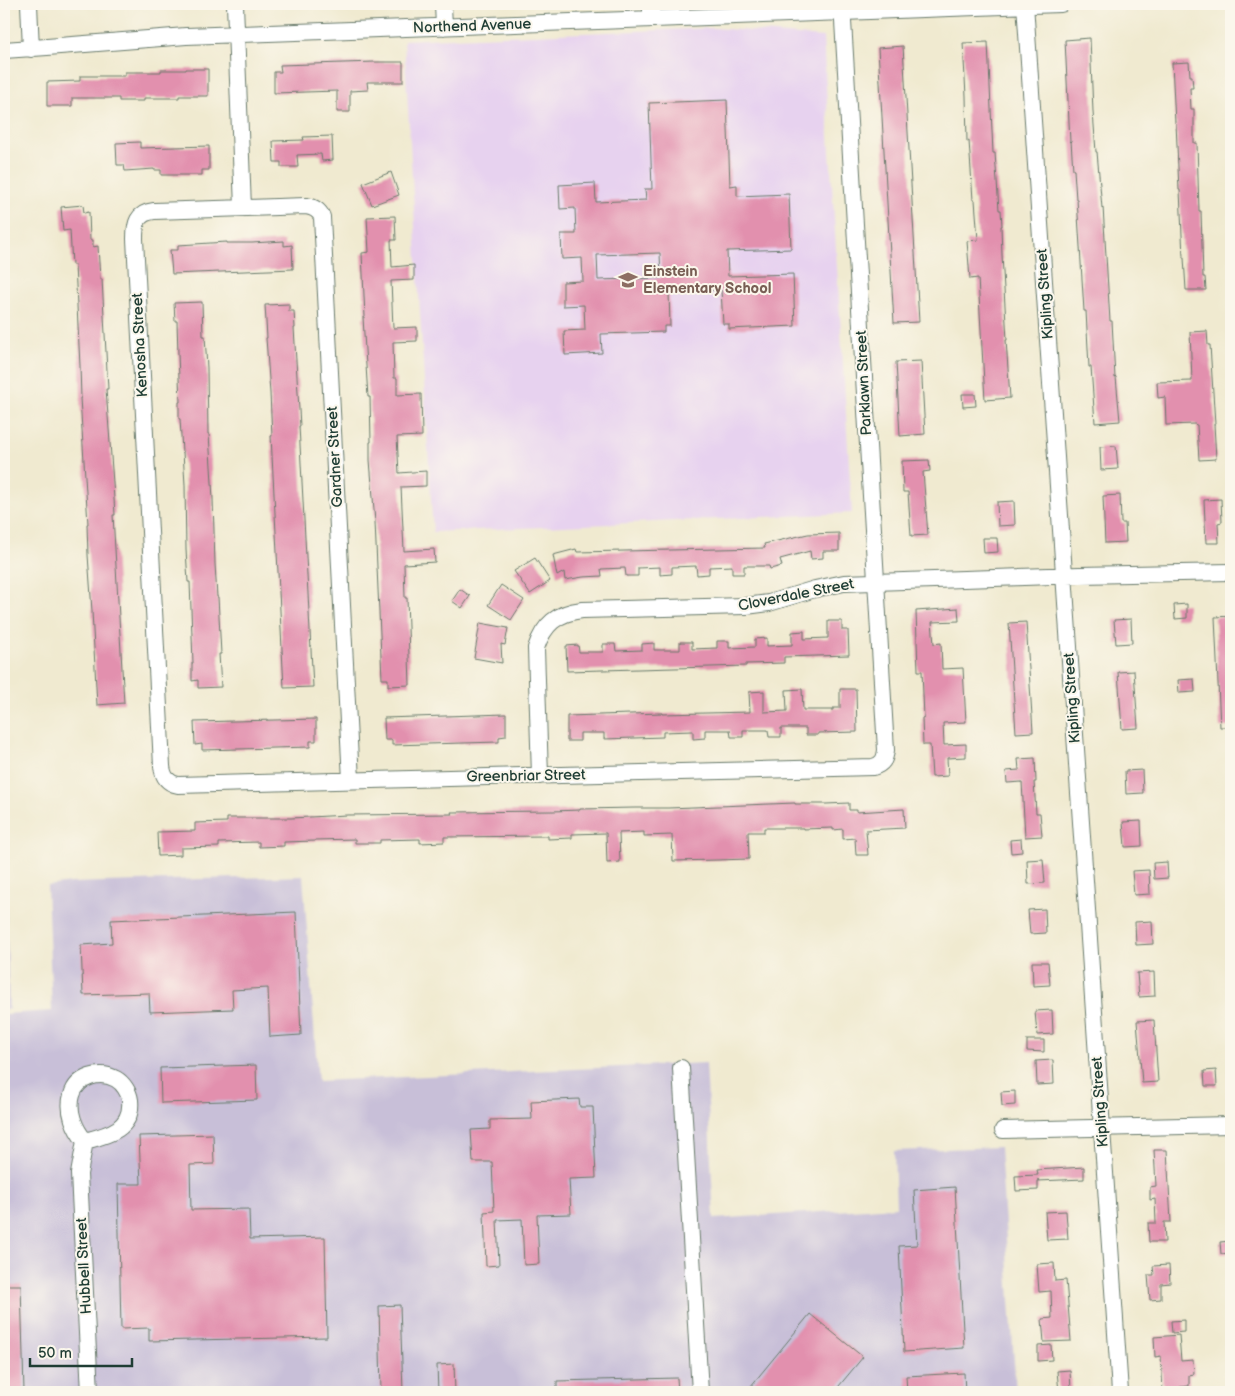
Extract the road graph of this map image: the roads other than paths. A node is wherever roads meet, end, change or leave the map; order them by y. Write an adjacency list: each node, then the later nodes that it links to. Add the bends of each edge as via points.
1 (29, 4): 10 (street)
2 (235, 4): 9 (street)
3 (443, 4): 8 (street)
4 (1025, 4): 5 (street, Northend Avenue); 6 (street, Northend Avenue); 14 (street, Kipling Street)
5 (1061, 4)
6 (842, 8): 7 (street, Northend Avenue); 15 (street, Parklawn Street)
7 (651, 11): 8 (street, Northend Avenue)
8 (444, 26): 9 (street, Northend Avenue)
9 (237, 35): 10 (street, Northend Avenue); 12 (street)
10 (31, 48): 11 (street, Northend Avenue)
11 (4, 50)
12 (243, 208): 18 (street, Gardner Street, via 312,207 322,217); 19 (street, Kenosha Street, via 151,211 140,216 135,229 162,772)
13 (1231, 572): 14 (street, Cloverdale Street)
14 (1064, 576): 15 (street, Cloverdale Street); 22 (street, Kipling Street)
15 (876, 582): 16 (street, Parklawn Street, via 886,750); 17 (street, Cloverdale Street, via 830,585 770,603 746,606 582,610 556,618 546,627 536,648)
16 (883, 762): 17 (street, Greenbriar Street, via 873,767)
17 (540, 776): 18 (street, Greenbriar Street)
18 (351, 780): 19 (street, Greenbriar Street, via 178,785)
19 (168, 781)
20 (682, 1068): 26 (street)
21 (1231, 1124): 22 (street)
22 (1102, 1128): 23 (street); 27 (street, Kipling Street)
23 (1003, 1130)
24 (85, 1141): 25 (street, Hubbell Street, via 79,1174)
25 (90, 1392)
26 (700, 1392)
27 (1120, 1392)

